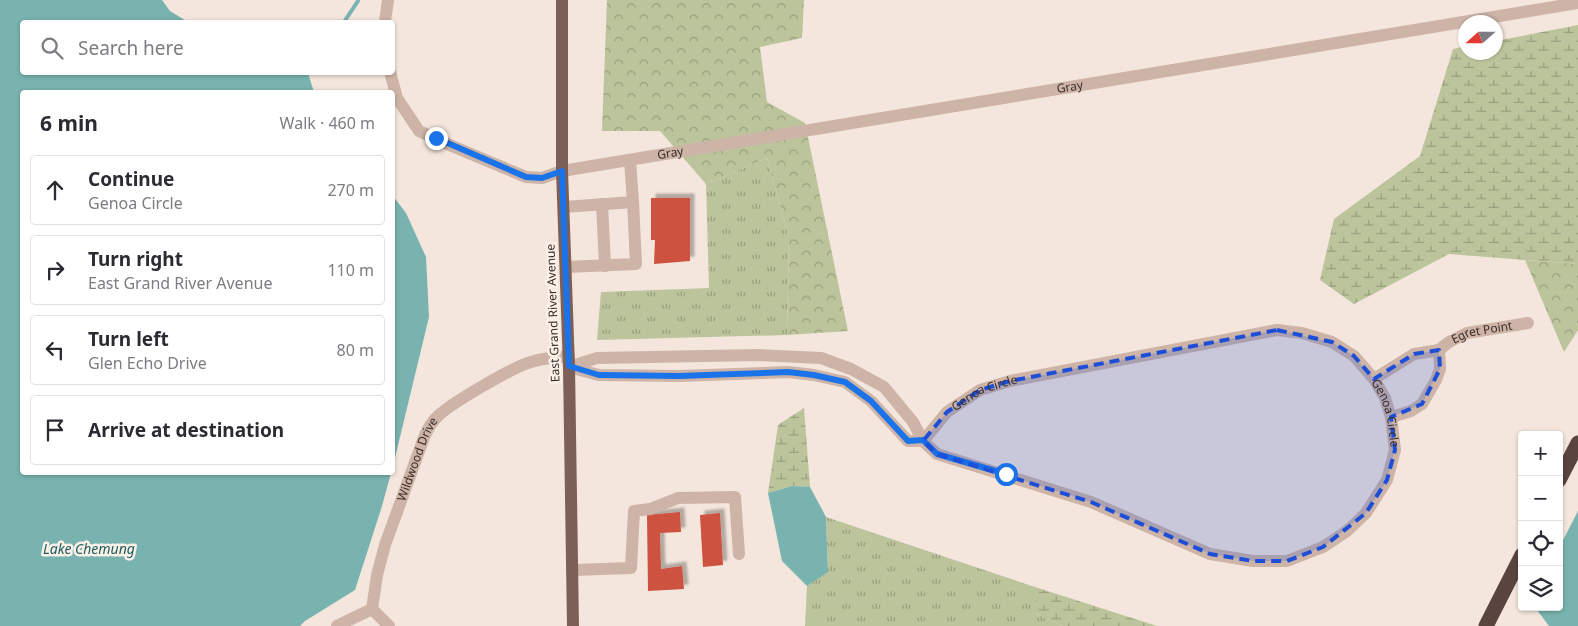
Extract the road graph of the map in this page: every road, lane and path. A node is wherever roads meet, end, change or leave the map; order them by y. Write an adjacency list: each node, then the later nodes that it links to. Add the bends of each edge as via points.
1 (387, 0): 4 (street)
2 (562, 0): 9 (main road, East Grand River Avenue)
3 (1578, 3): 8 (street, Gray)
4 (385, 20)
5 (391, 75): 6 (street, Gray)
6 (395, 90)
7 (395, 91): 9 (street, Gray, via 419,131 526,177 542,178)
8 (630, 160): 9 (street, Gray); 10 (street)
9 (562, 171): 12 (main road, East Grand River Avenue)
10 (633, 202): 11 (street); 13 (street, via 636,264)
11 (602, 204): 12 (street); 13 (street)
12 (564, 207): 14 (main road, East Grand River Avenue)
13 (605, 266): 14 (street)
14 (566, 268): 19 (main road, East Grand River Avenue)
15 (1528, 323): 16 (street, Egret Point, via 1467,333)
16 (1439, 350): 23 (street, Egret Point, via 1414,354); 25 (street, Egret Point, via 1440,368 1422,404)
17 (758, 355): 18 (street, Genoa Circle); 20 (street, Genoa Circle, via 821,358); 21 (street)
18 (638, 357): 19 (street, Genoa Circle); 22 (street)
19 (569, 362): 22 (street, Genoa Circle, via 599,375); 31 (main road, East Grand River Avenue); 32 (street, Wildwood Drive, via 544,358 521,365 436,417 422,443 385,545)
20 (851, 370): 24 (street); 26 (street, Genoa Circle, via 884,387 913,422)
21 (757, 374): 22 (street, Genoa Circle); 24 (street, Genoa Circle, via 788,372)
22 (638, 376)
23 (1374, 379): 25 (street, Genoa Circle); 26 (street, Genoa Circle, via 1354,356 1332,342 1277,330 1010,381 980,390 947,412)
24 (845, 382): 26 (street, Genoa Circle, via 871,401 908,441)
25 (1391, 417): 26 (street, Genoa Circle, via 1395,450 1386,480 1366,513 1323,547 1287,561 1253,561 1210,554 1091,502 937,454)
26 (923, 440)
27 (1578, 443): 28 (highway)
28 (1561, 476)
29 (739, 554): 31 (street, via 735,497 678,498 650,509 634,511 631,568)
30 (1518, 563): 36 (highway)
31 (572, 570): 35 (main road, East Grand River Avenue)
32 (372, 609): 33 (street); 34 (street)
33 (337, 626)
34 (389, 626)
35 (573, 626)
36 (1486, 626)

